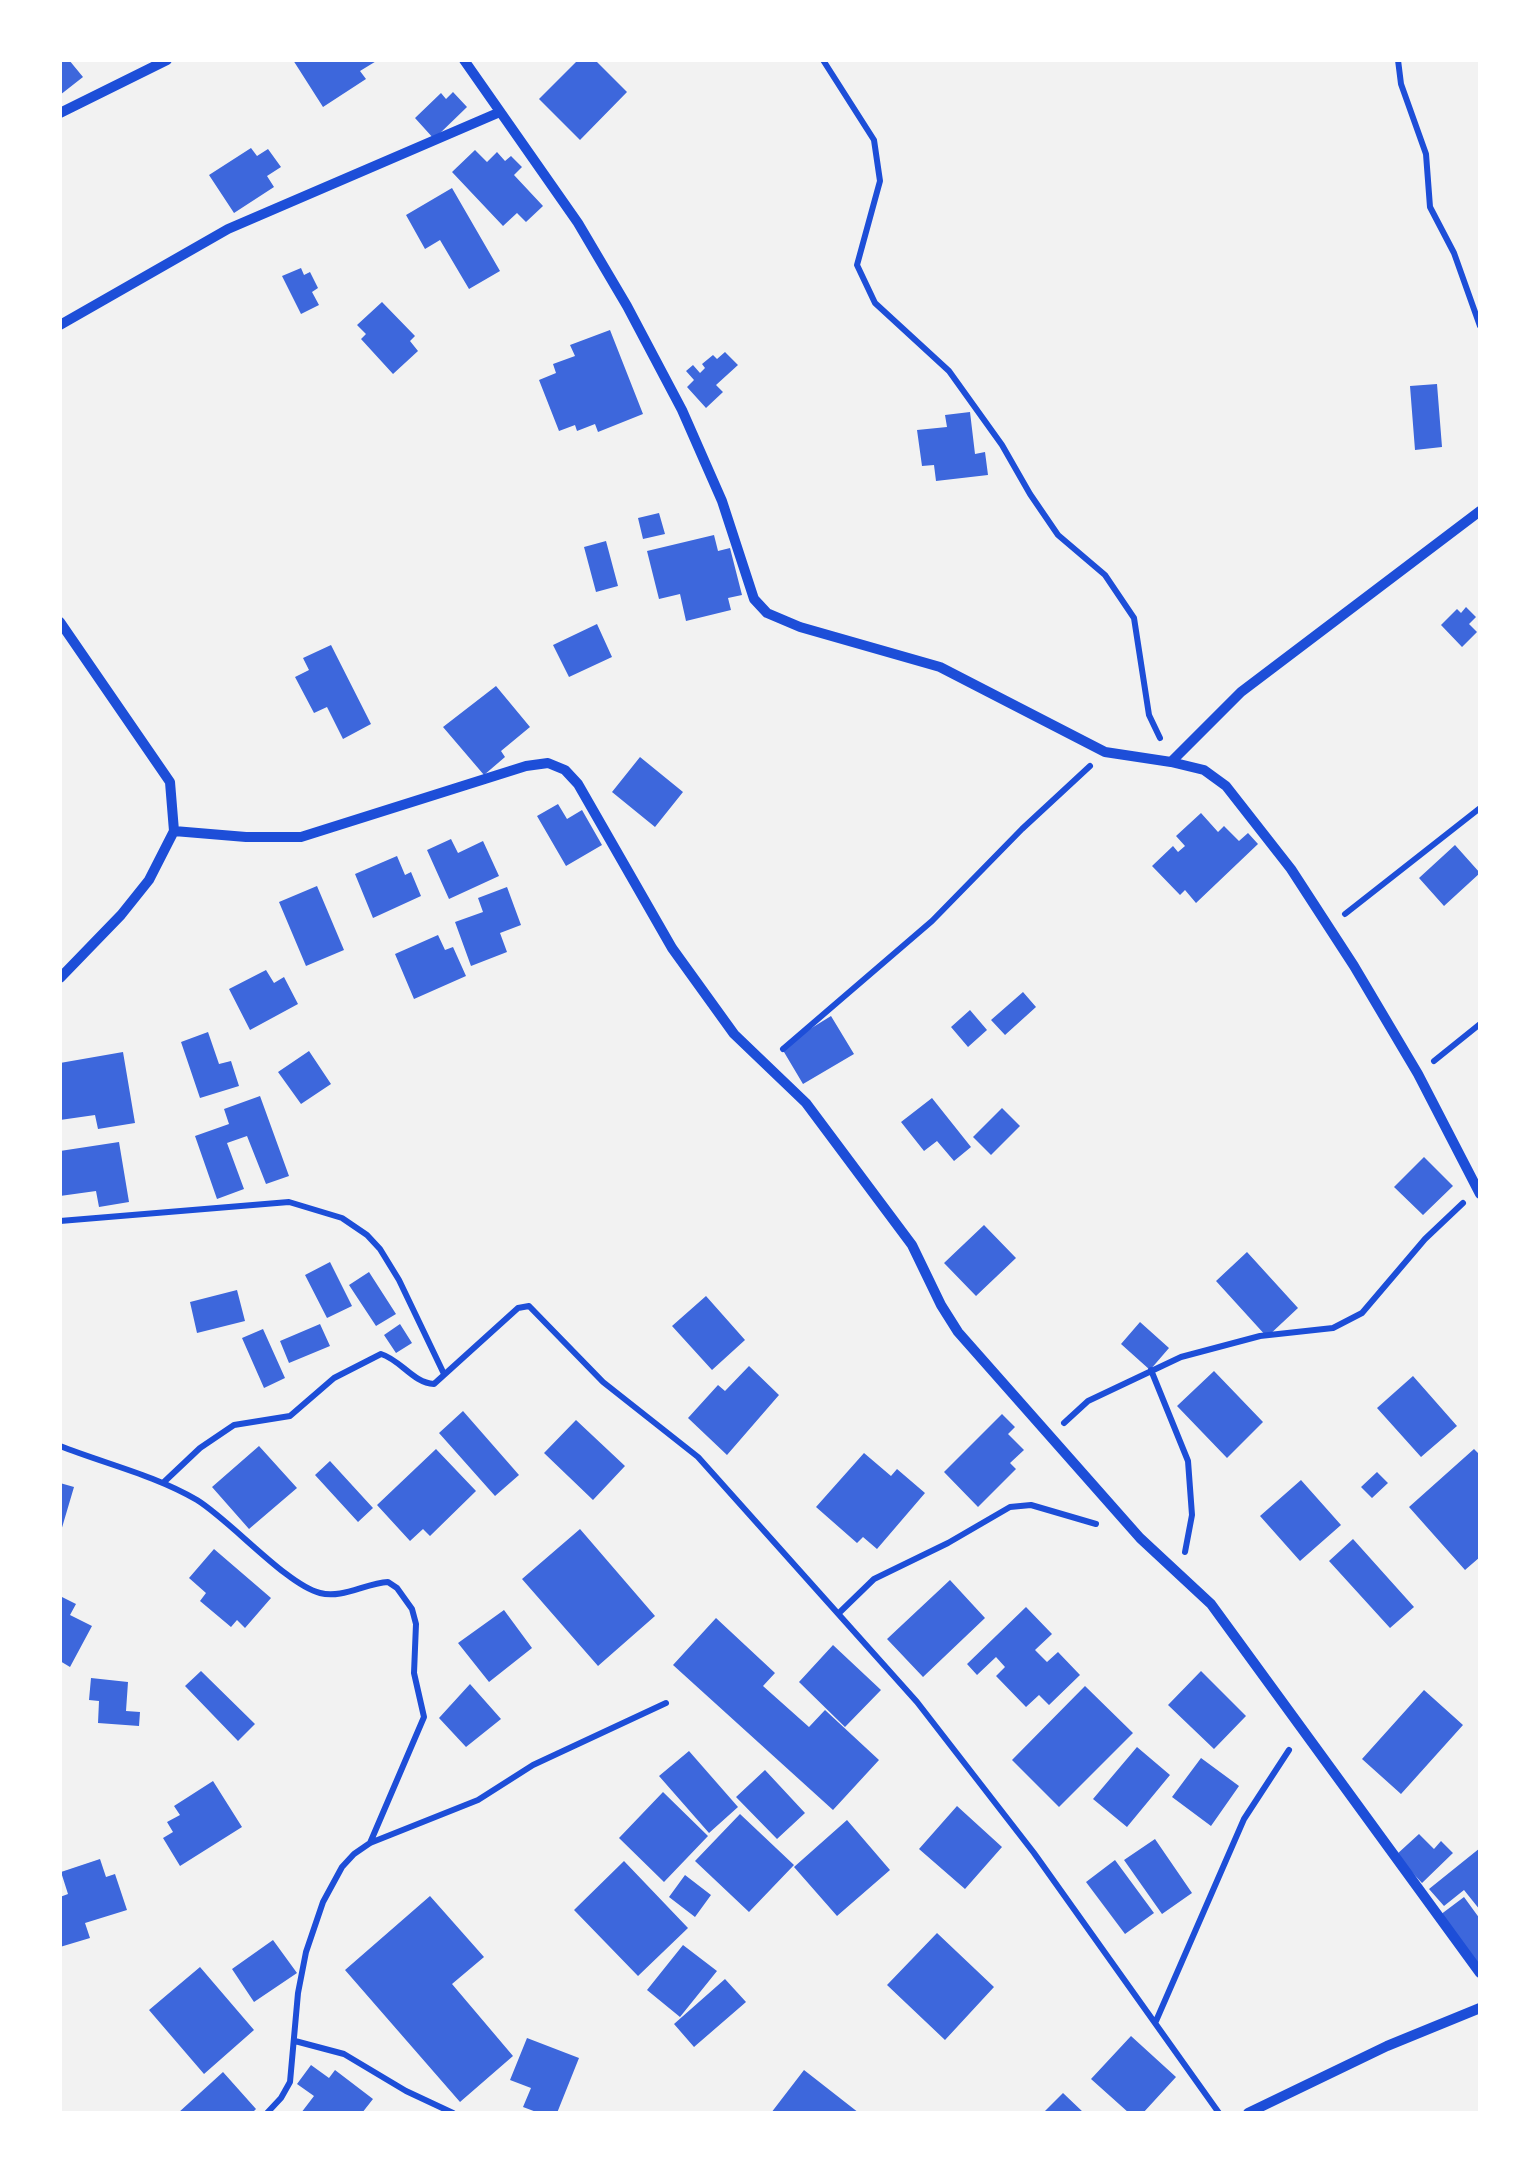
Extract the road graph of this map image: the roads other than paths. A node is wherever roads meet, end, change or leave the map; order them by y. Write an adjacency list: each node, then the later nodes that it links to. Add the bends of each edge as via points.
1 (167, 60): 3 (street)
2 (464, 60): 4 (street)
3 (60, 112)
4 (500, 112): 5 (street, via 228,230); 8 (street, via 578,222 682,410 754,600 767,613 940,667 1106,752)
5 (60, 325)
6 (1480, 510): 8 (street, via 1241,692)
7 (60, 622): 9 (street, via 170,782)
8 (1171, 762): 11 (street, via 1204,770 1226,786 1291,869 1418,1074)
9 (174, 831): 10 (street, via 122,916); 12 (street, via 301,837 526,766 548,762 566,770 672,948 734,1034 806,1103 912,1245 958,1332 1140,1538 1211,1604)
10 (60, 978)
11 (1478, 1192)
12 (1480, 1973)
13 (1480, 2008): 14 (street)
14 (1248, 2113)

